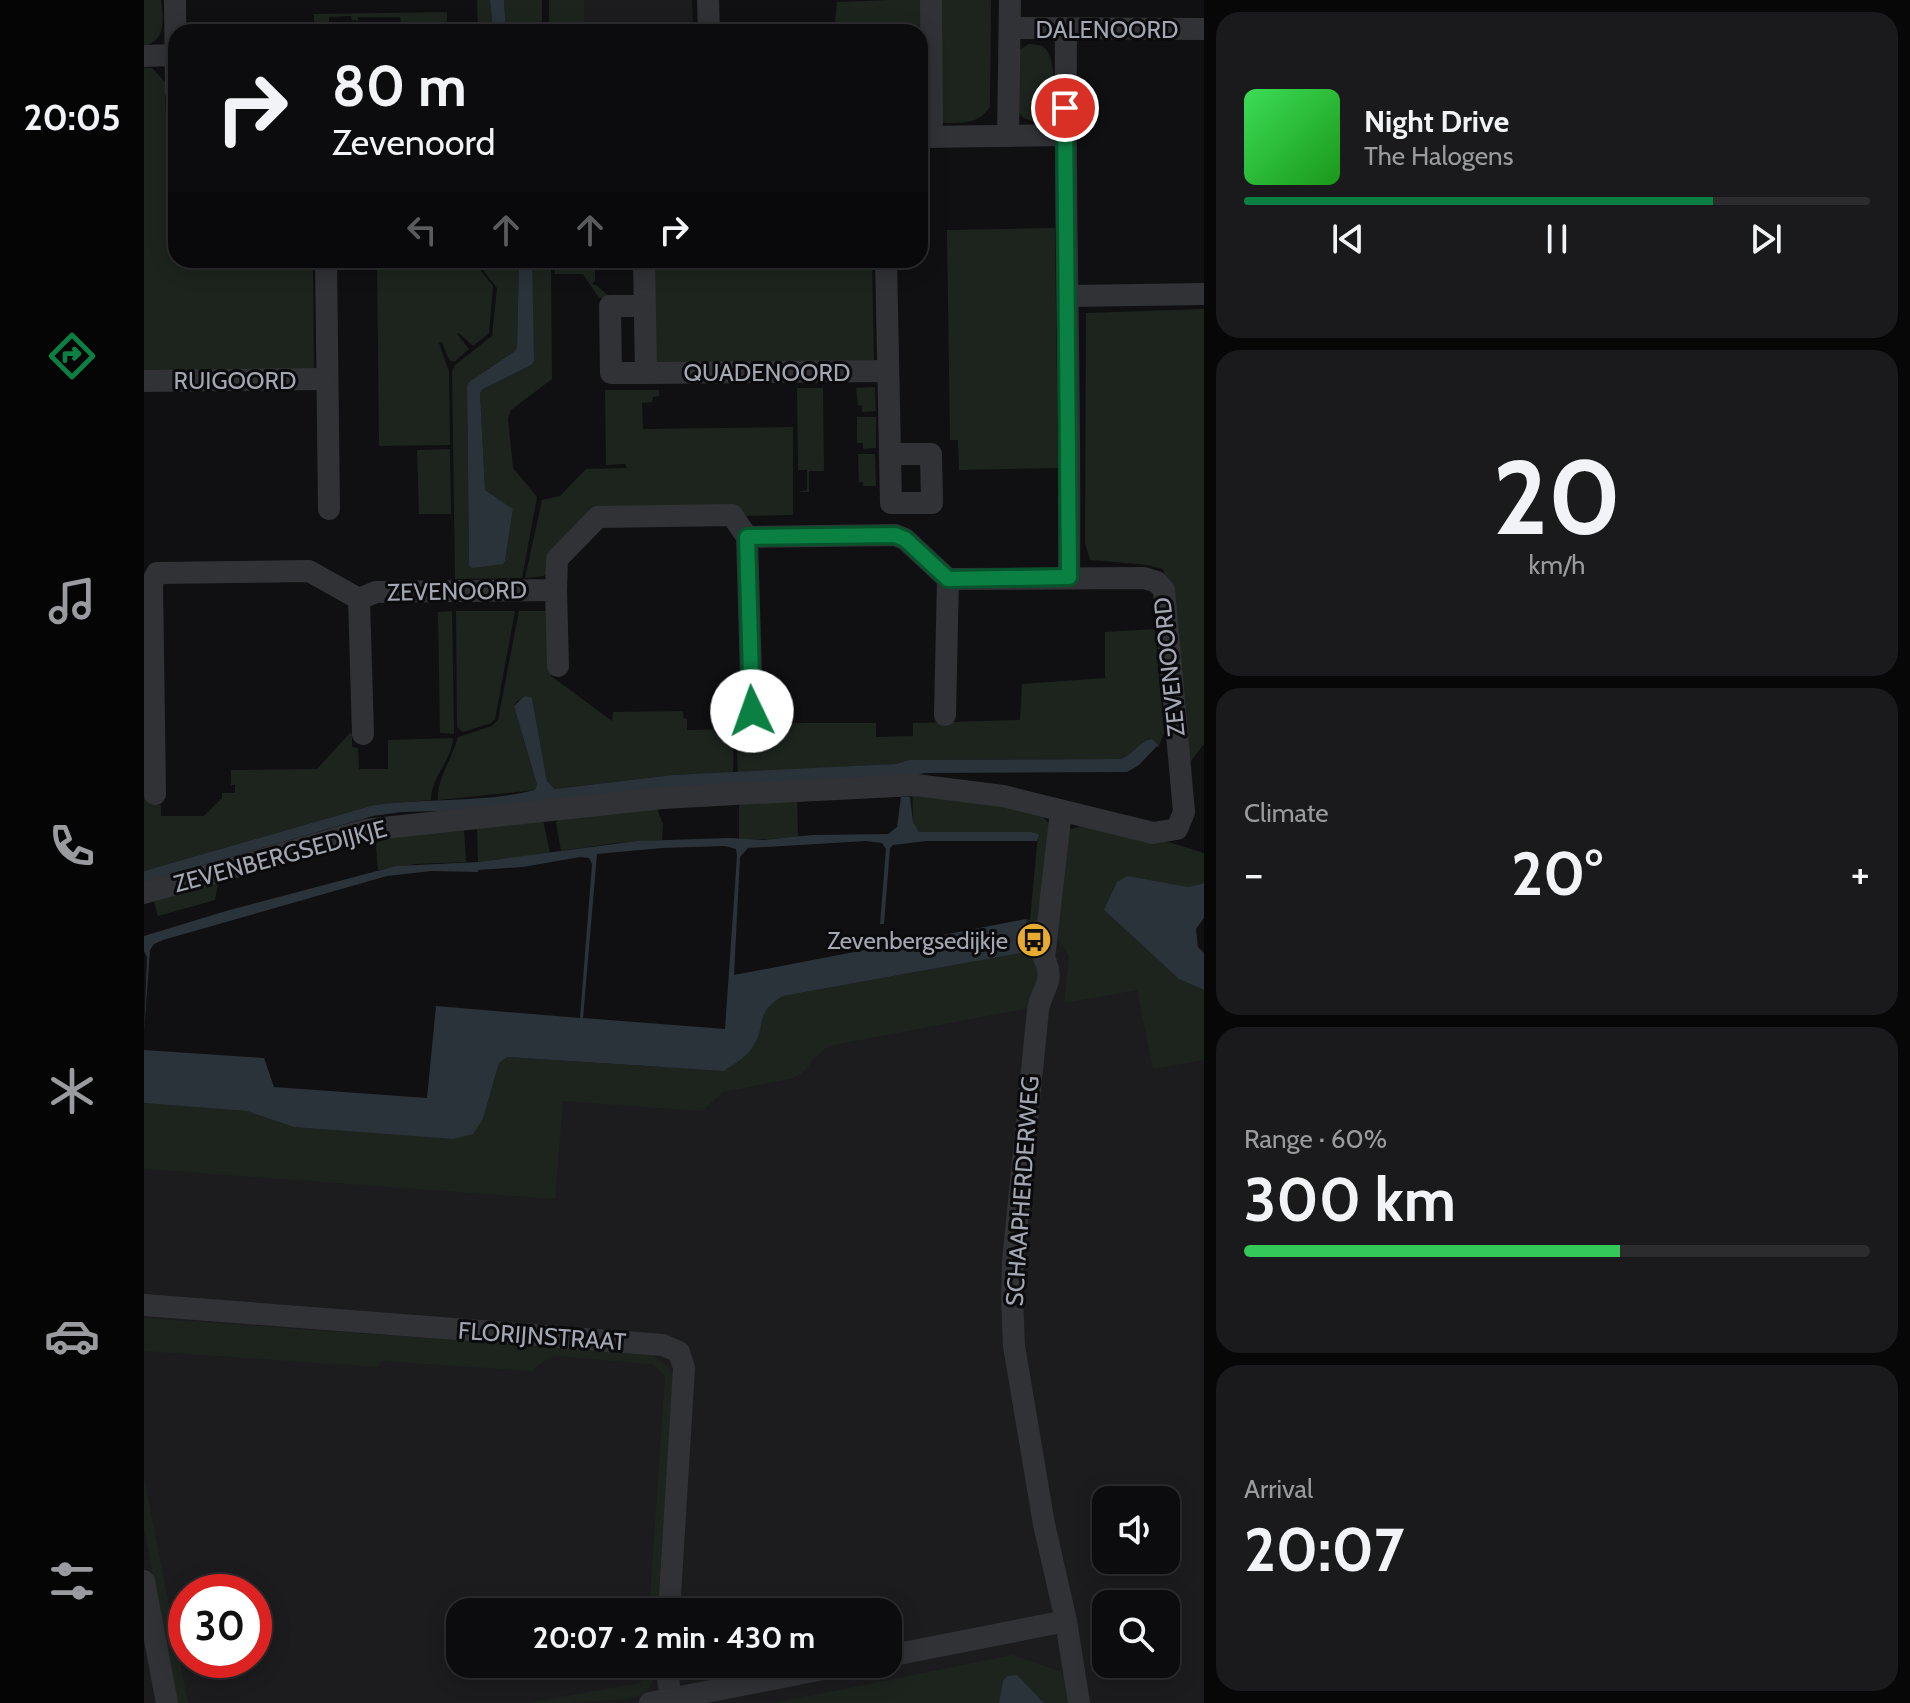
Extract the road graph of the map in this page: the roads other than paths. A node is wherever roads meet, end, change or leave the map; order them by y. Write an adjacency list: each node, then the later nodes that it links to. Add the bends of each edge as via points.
1 (175, 0): 5 (street)
2 (708, 0): 6 (street)
3 (931, 0): 12 (street)
4 (1010, 0): 7 (street)
5 (175, 24)
6 (709, 24)
7 (1010, 28): 8 (street, DALENOORD); 14 (street)
8 (1066, 29): 9 (street, DALENOORD); 13 (street)
9 (1204, 29)
10 (168, 55): 11 (street)
11 (144, 56)
12 (928, 82)
13 (1065, 135): 14 (street); 20 (street)
14 (1008, 136): 15 (street)
15 (928, 137)
16 (326, 268): 24 (street, RUIGOORD)
17 (644, 268): 21 (street)
18 (886, 268): 22 (street)
19 (1204, 294): 20 (street)
20 (1068, 296): 29 (street)
21 (644, 306): 23 (street); 23 (street, QUADENOORD, via 610,306 611,373)
22 (887, 371): 23 (street, QUADENOORD); 26 (street)
23 (646, 373)
24 (325, 379): 25 (street, RUIGOORD); 27 (street, RUIGOORD)
25 (144, 381)
26 (890, 454)
27 (329, 509)
28 (747, 537): 30 (street, via 895,535); 31 (street, ZEVENOORD, via 732,515 598,517 557,559); 34 (street)
29 (1069, 577): 30 (street, ZEVENOORD); 39 (street, ZEVENOORD, via 1144,578 1164,590 1184,812)
30 (948, 579): 35 (street)
31 (556, 590): 32 (street, ZEVENOORD, via 376,592); 33 (street)
32 (359, 599): 36 (street); 37 (street, ZEVENOORD, via 309,571 157,573 152,583)
33 (558, 666)
34 (752, 711)
35 (945, 715)
36 (363, 734)
37 (155, 794)
38 (1061, 811): 39 (street, ZEVENBERGSEDIJKJE, via 1153,833); 40 (street, ZEVENBERGSEDIJKJE, via 1003,796 916,785 663,798 365,830); 44 (street, SCHAAPHERDERWEG, via 1044,958 1051,973 1038,1010 1012,1298 1022,1403)
39 (1177, 829)
40 (144, 893)
41 (144, 1305): 43 (street, FLORIJNSTRAAT, via 663,1345 679,1352 684,1368)
42 (144, 1581): 45 (street)
43 (670, 1598)
44 (1066, 1621): 46 (street); 51 (street, SCHAAPHERDERWEG)
45 (150, 1646): 50 (street)
46 (902, 1653)
47 (664, 1678): 49 (street)
48 (777, 1678): 49 (street)
49 (660, 1701)
50 (167, 1703)
51 (1079, 1703)

